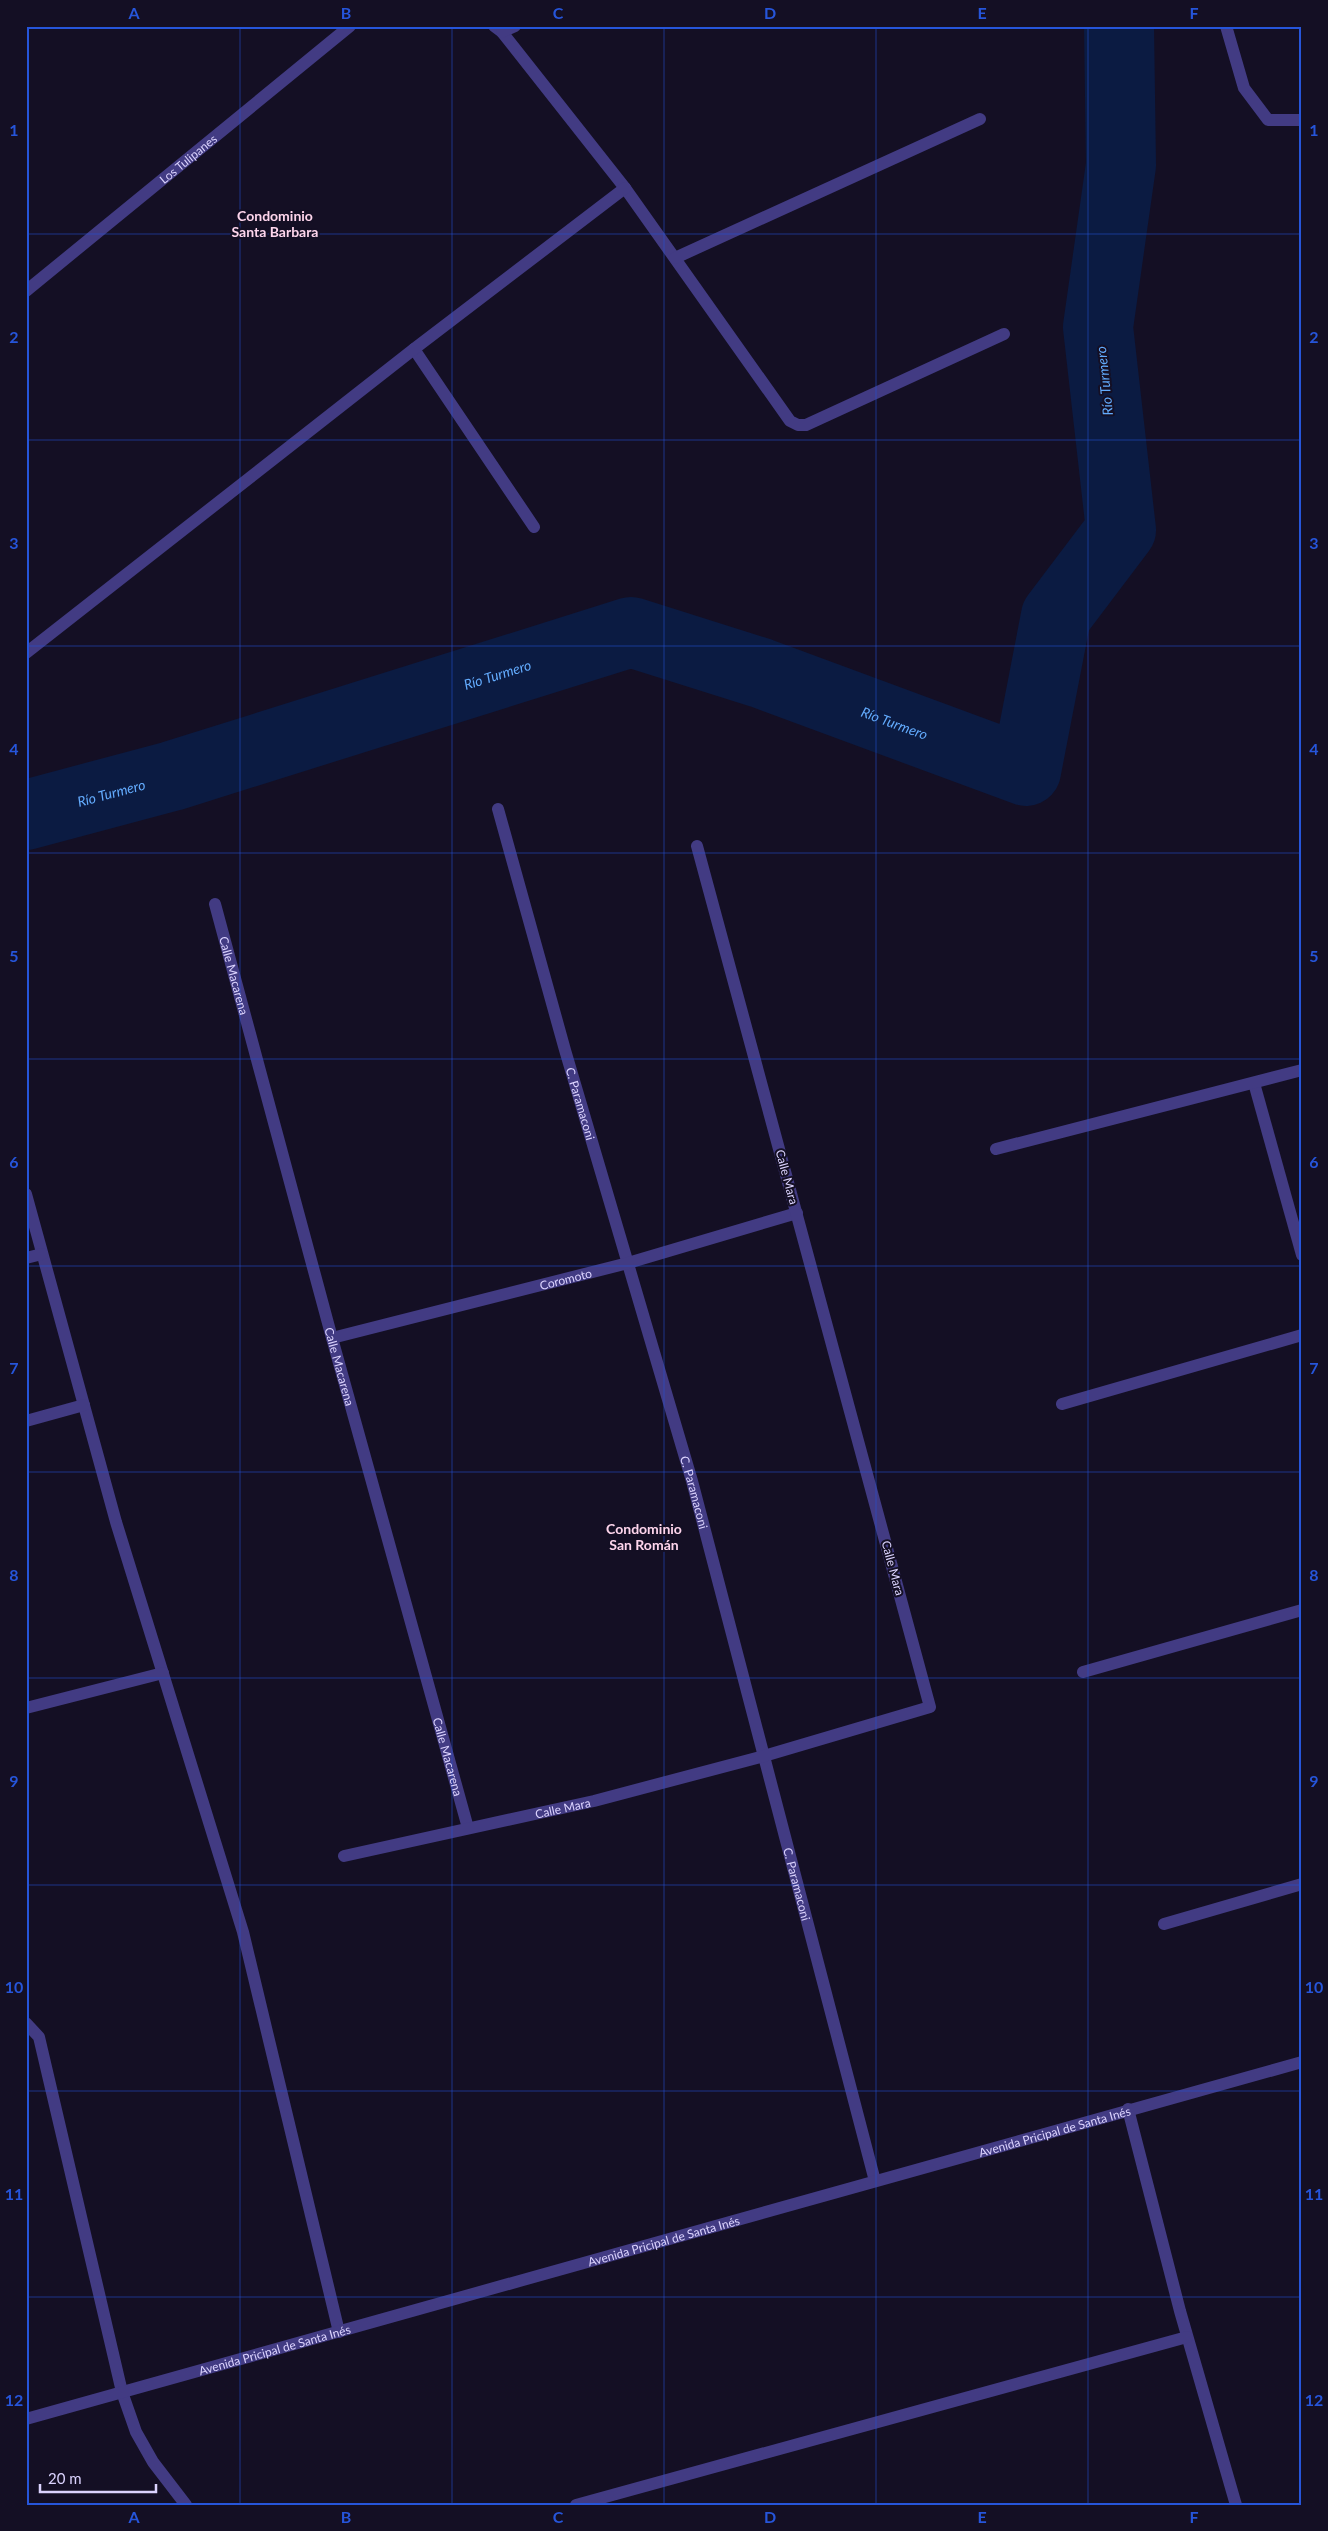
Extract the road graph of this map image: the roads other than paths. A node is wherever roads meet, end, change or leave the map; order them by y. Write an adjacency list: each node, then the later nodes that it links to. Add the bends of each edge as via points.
1 (350, 26): 9 (street, Los Tulipanes)
2 (516, 26): 4 (street)
3 (1226, 26): 6 (street, via 1244,88 1268,120)
4 (498, 29): 7 (street)
5 (980, 119): 8 (street)
6 (1302, 120)
7 (625, 188): 8 (street); 11 (street)
8 (675, 258): 10 (street, via 790,421 798,426)
9 (26, 291)
10 (1004, 334)
11 (414, 349): 12 (street); 13 (street)
12 (534, 528)
13 (26, 653)
14 (498, 809): 25 (street, C. Paramaconi)
15 (697, 846): 21 (street, Calle Mara)
16 (215, 904): 27 (street, Calle Macarena)
17 (1302, 1070): 18 (street)
18 (1254, 1082): 19 (street); 23 (street)
19 (996, 1149)
20 (26, 1194): 22 (street)
21 (797, 1213): 25 (street, Coromoto); 35 (street, Calle Mara, via 930,1707)
22 (42, 1254): 24 (street); 29 (street)
23 (1302, 1255)
24 (26, 1258)
25 (628, 1263): 27 (street, Coromoto); 35 (street, C. Paramaconi, via 692,1481)
26 (1302, 1335): 28 (street)
27 (332, 1338): 36 (street, Calle Macarena)
28 (1062, 1404)
29 (84, 1405): 30 (street); 33 (street)
30 (26, 1421)
31 (1302, 1610): 32 (street)
32 (1083, 1672)
33 (163, 1673): 34 (street); 44 (street, via 243,1932)
34 (26, 1708)
35 (764, 1756): 36 (street, Calle Mara, via 594,1801); 43 (street, C. Paramaconi)
36 (468, 1828): 37 (street, Calle Mara)
37 (344, 1856)
38 (1302, 1884): 39 (street)
39 (1164, 1924)
40 (26, 2022): 46 (street, via 39,2037)
41 (1302, 2062): 42 (street, Avenida Pricipal de Santa Inés)
42 (1128, 2109): 43 (street, Avenida Pricipal de Santa Inés); 45 (street)
43 (875, 2181): 44 (street, Avenida Pricipal de Santa Inés)
44 (339, 2332): 46 (street, Avenida Pricipal de Santa Inés)
45 (1187, 2337): 49 (street); 50 (street)
46 (122, 2392): 47 (street, Avenida Pricipal de Santa Inés); 48 (street, via 140,2439 153,2462)
47 (26, 2419)
48 (186, 2505)
49 (576, 2505)
50 (1236, 2505)

